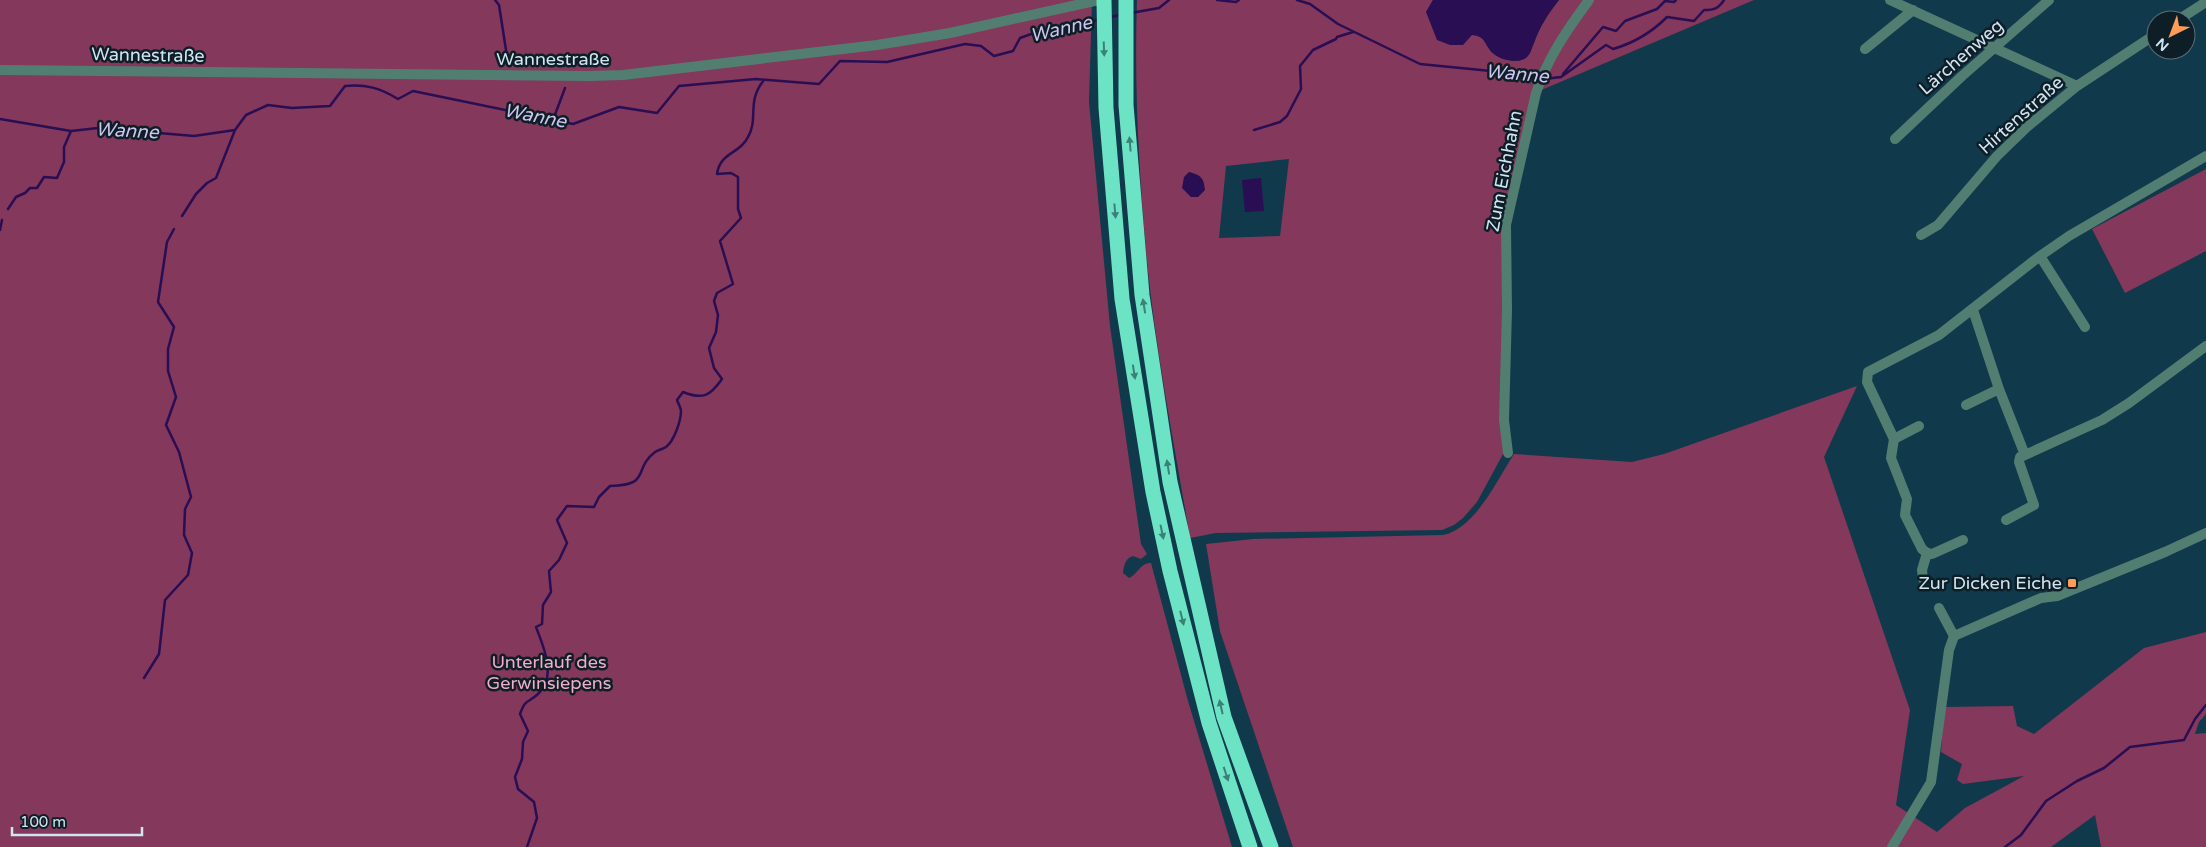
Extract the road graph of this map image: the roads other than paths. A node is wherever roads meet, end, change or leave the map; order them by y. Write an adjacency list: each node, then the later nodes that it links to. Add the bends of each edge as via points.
1 (1099, 0): 13 (street, Wannestraße, via 950,33 877,45 623,75)
2 (1104, 0): 35 (highway, one-way to 35, via 1106,108 1122,299 1154,492 1170,570 1209,723)
3 (1126, 0): 36 (highway, one-way to 3, via 1224,717 1170,482 1142,295 1126,105)
4 (1589, 0): 26 (street, Zum Eichhahn, via 1557,44 1543,72 1506,225 1504,420)
5 (1890, 0): 8 (street)
6 (2049, 0): 11 (street, Lärchenweg)
7 (2206, 2): 9 (street)
8 (1913, 10): 11 (street); 12 (street)
9 (2194, 10)
10 (2146, 41): 14 (street, Hirtenstraße)
11 (1996, 48): 14 (street); 15 (street, Lärchenweg)
12 (1865, 49)
13 (0, 70)
14 (2077, 86): 17 (street, Hirtenstraße, via 1997,156 1938,225)
15 (1895, 139)
16 (2206, 156): 18 (street, via 2094,220)
17 (1921, 235)
18 (2040, 256): 19 (street); 20 (street)
19 (1973, 310): 22 (street); 25 (street, via 1936,337 1868,372 1867,382)
20 (2086, 327)
21 (2206, 346): 27 (street, via 2102,420)
22 (1999, 389): 23 (street); 27 (street)
23 (1966, 404)
24 (1920, 426): 25 (street)
25 (1894, 438): 31 (street, via 1890,458 1907,499 1905,515)
26 (1508, 452)
27 (2025, 455): 28 (street, via 2019,462 2034,505)
28 (2006, 520)
29 (2206, 533): 34 (street)
30 (1962, 540): 31 (street, via 1932,554)
31 (1927, 553): 32 (street)
32 (1923, 579)
33 (1939, 608): 34 (street)
34 (1954, 636): 37 (street, via 1949,650 1931,782)
35 (1250, 847)
36 (1271, 847)
37 (1892, 847)

